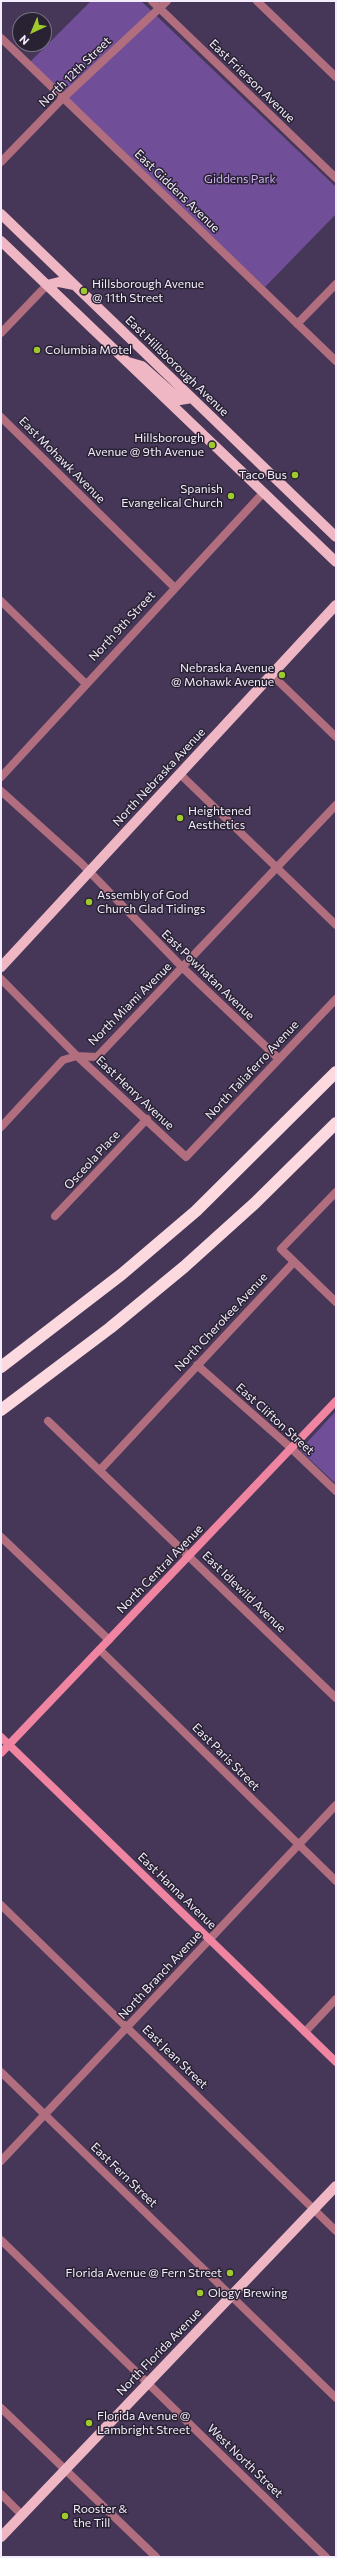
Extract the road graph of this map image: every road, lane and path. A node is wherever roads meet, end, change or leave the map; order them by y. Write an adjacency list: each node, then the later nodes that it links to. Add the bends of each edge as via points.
1 (152, 1): 4 (street, East Frierson Avenue)
2 (167, 1): 4 (street, North 12th Street)
3 (257, 1): 6 (street)
4 (160, 9): 7 (street, North 12th Street); 9 (street, East Frierson Avenue)
5 (1, 38): 7 (street, East Giddens Avenue)
6 (336, 77)
7 (63, 98): 8 (street, North 12th Street); 15 (street, East Giddens Avenue)
8 (1, 162)
9 (336, 178)
10 (1, 214): 14 (main road, East Hillsborough Avenue)
11 (1, 241): 13 (main road)
12 (336, 284): 15 (street)
13 (47, 285): 14 (main road, via 59,282); 16 (street); 18 (main road)
14 (74, 285): 19 (main road, East Hillsborough Avenue)
15 (297, 324): 17 (street, East Giddens Avenue)
16 (1, 333)
17 (336, 361)
18 (126, 362): 19 (main road, via 142,366 180,400); 21 (main road)
19 (192, 398): 22 (main road, East Hillsborough Avenue)
20 (1, 417): 24 (street, East Mohawk Avenue)
21 (263, 492): 23 (main road); 24 (street, North 9th Street)
22 (336, 537)
23 (336, 562)
24 (174, 587): 28 (street, North 9th Street)
25 (1, 601): 28 (street)
26 (336, 605): 27 (main road, North Nebraska Avenue)
27 (272, 675): 29 (street); 30 (main road, North Nebraska Avenue)
28 (85, 683): 31 (street, North 9th Street)
29 (336, 738)
30 (180, 774): 34 (street); 35 (main road, North Nebraska Avenue)
31 (1, 777)
32 (1, 791): 35 (street, East Powhatan Avenue)
33 (336, 805): 34 (street, North Miami Avenue)
34 (277, 868): 36 (street); 38 (street, North Miami Avenue)
35 (89, 873): 37 (main road, North Nebraska Avenue); 38 (street, East Powhatan Avenue)
36 (336, 925)
37 (1, 967)
38 (183, 968): 41 (street, North Miami Avenue, via 97,1057); 42 (street, East Powhatan Avenue)
39 (1, 979): 41 (street, East Henry Avenue)
40 (336, 999): 42 (street, North Taliaferro Avenue)
41 (77, 1056): 44 (street, East Henry Avenue); 46 (street, via 63,1060)
42 (279, 1059): 47 (street, North Taliaferro Avenue)
43 (336, 1072): 53 (highway, via 185,1220 122,1274)
44 (147, 1120): 47 (street, East Henry Avenue); 49 (street, Osceola Place)
45 (334, 1126): 55 (highway, via 184,1267)
46 (1, 1127)
47 (186, 1157)
48 (336, 1192): 50 (street, via 281,1249)
49 (55, 1216)
50 (294, 1262): 51 (street); 52 (street, North Cherokee Avenue)
51 (336, 1302)
52 (197, 1365): 57 (street, East Clifton Street); 58 (street, North Cherokee Avenue)
53 (1, 1367)
54 (336, 1401): 57 (street, North Central Avenue)
55 (1, 1410)
56 (48, 1421): 58 (street, East Idlewild Avenue)
57 (291, 1448): 59 (street, East Clifton Street); 61 (street, North Central Avenue)
58 (100, 1470): 61 (street, East Idlewild Avenue)
59 (336, 1491)
60 (1, 1537): 62 (street)
61 (190, 1556): 62 (street, North Central Avenue); 64 (street, East Idlewild Avenue)
62 (109, 1640): 63 (street, North Central Avenue)
63 (100, 1650): 66 (street, North Central Avenue); 69 (street, East Paris Street)
64 (336, 1698)
65 (1, 1737): 66 (street, East Hanna Avenue)
66 (9, 1745): 67 (street, North Central Avenue); 72 (street, East Hanna Avenue)
67 (1, 1753)
68 (336, 1805): 69 (street, North Branch Avenue)
69 (298, 1845): 70 (street, East Paris Street); 72 (street, North Branch Avenue)
70 (336, 1881)
71 (1, 1905): 74 (street, East Jean Street)
72 (210, 1940): 74 (street, North Branch Avenue); 75 (street, East Hanna Avenue)
73 (336, 1999): 75 (street)
74 (128, 2028): 78 (street, North Branch Avenue); 81 (street, East Jean Street)
75 (305, 2032): 76 (street, East Hanna Avenue)
76 (336, 2062)
77 (1, 2072): 78 (street, East Fern Street)
78 (45, 2115): 79 (street, North Branch Avenue); 84 (street, East Fern Street)
79 (1, 2161)
80 (336, 2186): 81 (main road, North Florida Avenue)
81 (314, 2209): 82 (street, East Jean Street); 84 (main road, North Florida Avenue)
82 (336, 2231)
83 (1, 2240): 85 (street, West North Street)
84 (231, 2296): 85 (main road, North Florida Avenue); 86 (street, East Fern Street)
85 (148, 2383): 88 (main road, North Florida Avenue); 93 (street, West North Street)
86 (336, 2398)
87 (1, 2408): 88 (street)
88 (65, 2470): 90 (main road, North Florida Avenue); 92 (street)
89 (1, 2494): 90 (street)
90 (22, 2515): 91 (main road, North Florida Avenue)
91 (1, 2537)
92 (156, 2557)
93 (326, 2557)

